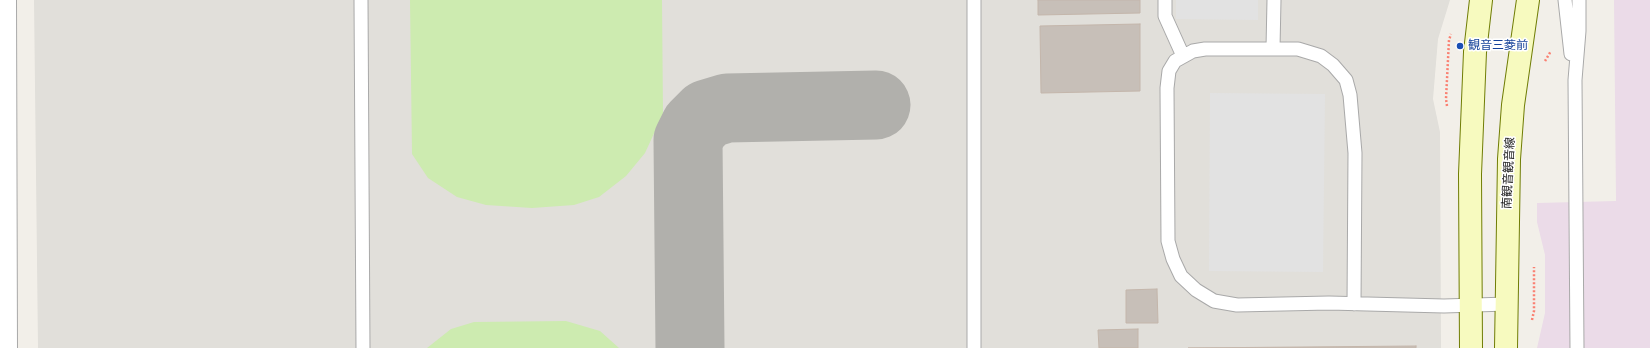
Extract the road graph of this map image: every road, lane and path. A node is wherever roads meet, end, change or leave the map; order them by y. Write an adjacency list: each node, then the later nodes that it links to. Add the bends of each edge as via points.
1 (5, 0): 20 (street)
2 (361, 0): 21 (lane)
3 (974, 0): 22 (lane)
4 (1165, 0): 12 (lane, via 1165,16)
5 (1274, 0): 11 (lane)
6 (1481, 0): 18 (main road, via 1475,52 1470,174)
7 (1528, 0): 17 (main road, 南観音観音線, via 1514,98 1509,159)
8 (1565, 0): 10 (lane)
9 (1579, 0): 14 (lane)
10 (1568, 28): 13 (path); 14 (lane)
11 (1273, 48): 12 (lane, via 1205,48); 16 (lane, via 1298,49 1321,56 1346,80 1350,95 1355,153)
12 (1183, 56): 16 (lane, via 1175,61 1169,71 1167,88 1168,241 1181,276 1196,290 1214,301 1237,305)
13 (1544, 63)
14 (1575, 80): 25 (lane)
15 (1534, 263): 19 (path, via 1534,311)
16 (1354, 304): 18 (lane)
17 (1507, 304): 18 (lane); 24 (main road, 南観音観音線)
18 (1472, 306): 23 (main road)
19 (1531, 324)
20 (6, 348)
21 (363, 348)
22 (974, 348)
23 (1471, 348)
24 (1506, 348)
25 (1577, 348)

